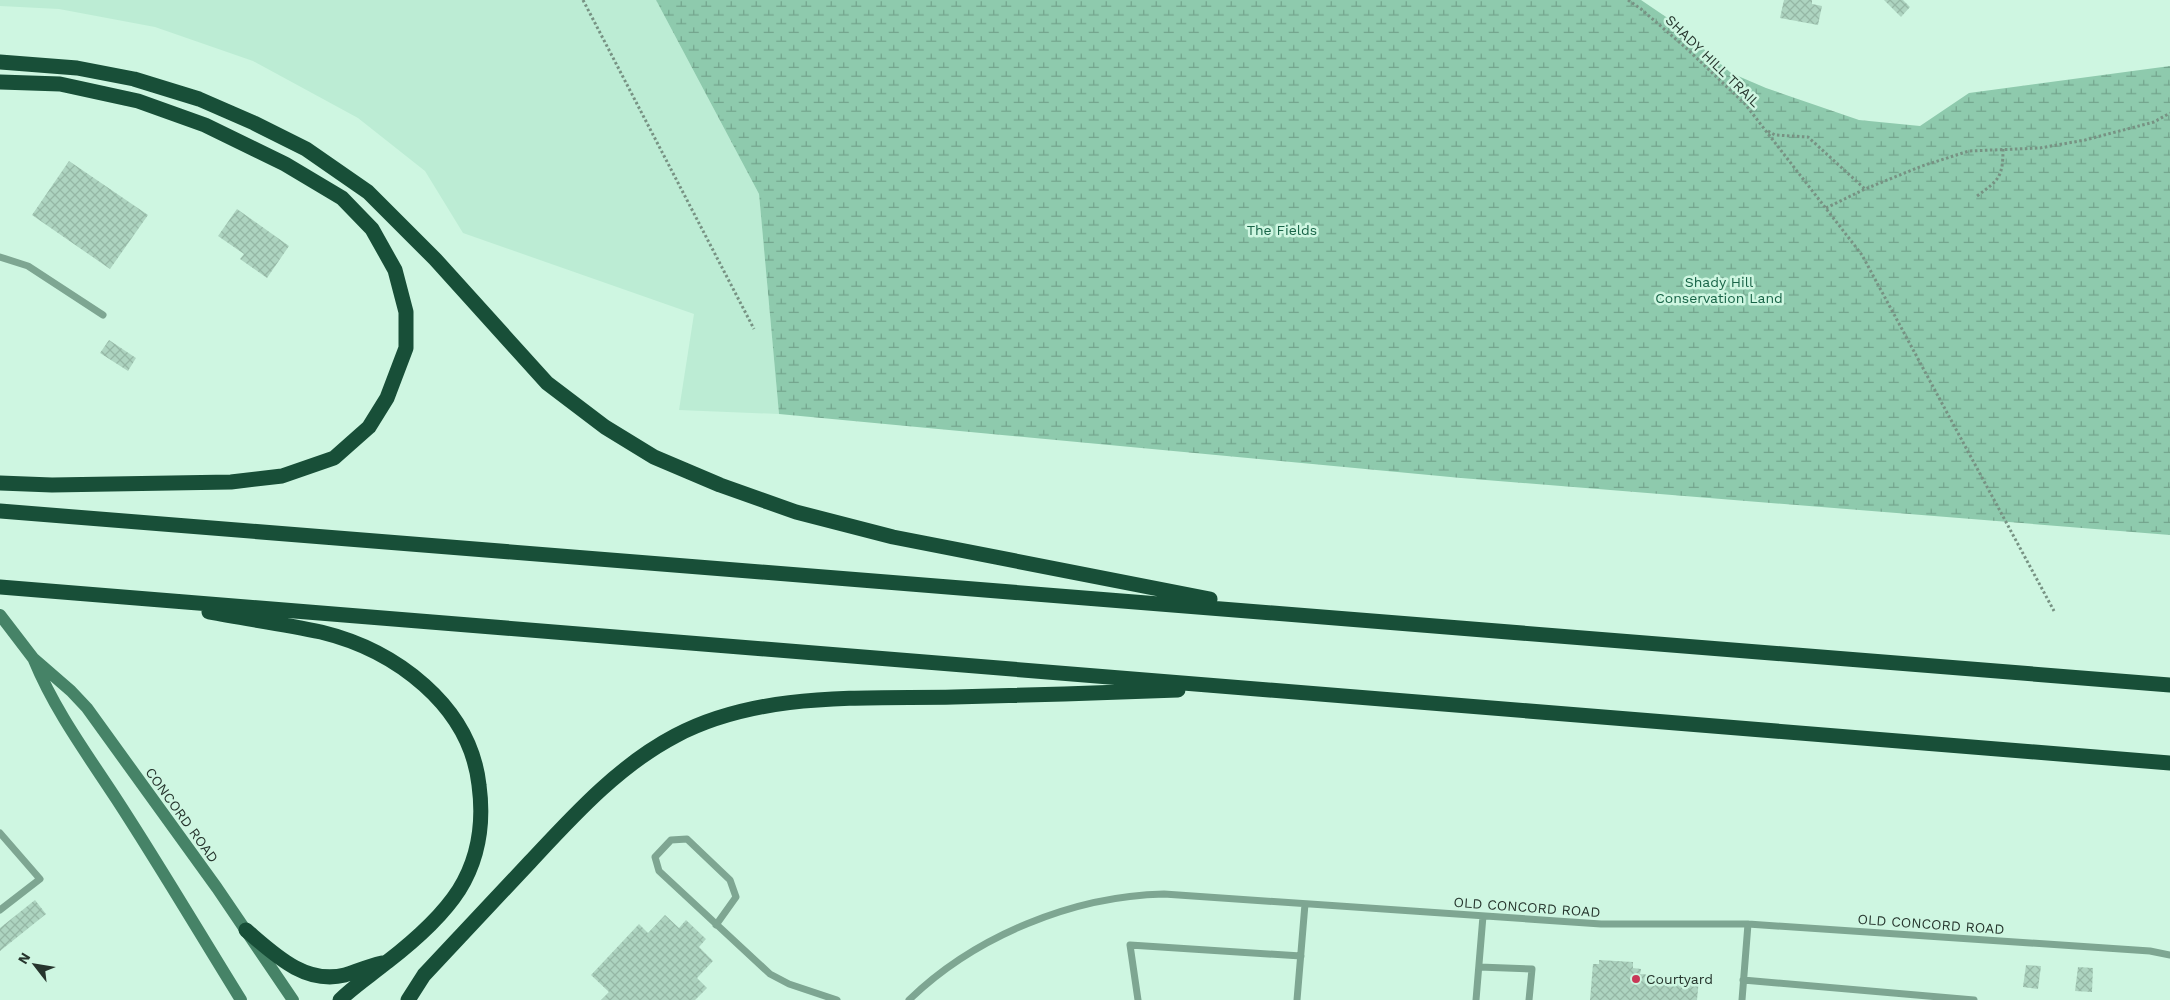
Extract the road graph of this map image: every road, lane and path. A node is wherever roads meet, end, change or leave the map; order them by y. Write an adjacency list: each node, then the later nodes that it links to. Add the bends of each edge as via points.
1 (582, 0): 13 (path)
2 (1628, 0): 6 (path, SHADY HILL TRAIL, via 1648,14 1746,104)
3 (0, 62): 19 (highway, via 77,68 134,78 199,99 306,149 368,192 436,259 547,383 605,427 654,457 796,512 893,537)
4 (0, 82): 14 (highway, via 60,84 138,101 205,126 285,164 342,198 372,229 395,270 406,312 406,348 387,398 369,427 334,458 282,476 231,482 52,485)
5 (2170, 113): 7 (path, via 2154,122 2085,140)
6 (1765, 129): 8 (path, via 1775,135 1808,137); 10 (path, SHADY HILL TRAIL)
7 (2003, 150): 8 (path, via 1969,150); 9 (path, via 2003,169 1994,183)
8 (1865, 189): 10 (path)
9 (1977, 196)
10 (1826, 208): 18 (path, SHADY HILL TRAIL, via 1862,255)
11 (0, 257): 12 (lane, via 28,266)
12 (103, 315)
13 (754, 329)
14 (0, 482)
15 (0, 511): 19 (highway)
16 (0, 587): 17 (highway)
17 (129, 597): 23 (highway); 34 (highway, via 330,636 369,650 398,666 450,711 477,766 482,808 479,840 471,867 459,890 442,912)
18 (2054, 611)
19 (1283, 613): 22 (highway)
20 (0, 615): 21 (main road, CONCORD ROAD)
21 (33, 658): 31 (main road, CONCORD ROAD, via 87,708); 38 (main road, CONCORD ROAD, via 63,718)
22 (2170, 685)
23 (1252, 688): 24 (highway); 36 (highway, via 845,699 781,704 709,721 676,736 637,761 596,794)
24 (2170, 763)
25 (0, 833): 27 (lane, via 40,879)
26 (1305, 904): 28 (lane, OLD CONCORD ROAD); 33 (lane); 44 (lane, OLD CONCORD ROAD, via 1164,894 1140,894 1092,903 1040,919 987,944 940,974)
27 (0, 910)
28 (1483, 916): 29 (lane, OLD CONCORD ROAD, via 1601,924); 35 (lane)
29 (1748, 924): 32 (lane, OLD CONCORD ROAD, via 2150,951); 37 (lane)
30 (716, 925): 30 (lane, via 736,897 730,880 687,839 671,840 655,858 659,871); 43 (lane, via 761,967 789,984)
31 (246, 930): 34 (highway, via 285,962 310,974 329,977); 39 (main road, CONCORD ROAD)
32 (2170, 955)
33 (1301, 956): 45 (lane, via 1130,945); 46 (lane)
34 (388, 961): 40 (highway)
35 (1478, 967): 47 (lane); 48 (lane, via 1532,969)
36 (424, 975): 41 (highway); 42 (highway)
37 (1744, 980): 49 (lane); 50 (lane)
38 (241, 1000)
39 (294, 1000)
40 (340, 1000)
41 (396, 1000)
42 (408, 1000)
43 (837, 1000)
44 (909, 1000)
45 (1138, 1000)
46 (1297, 1000)
47 (1476, 1000)
48 (1529, 1000)
49 (1742, 1000)
50 (1974, 1000)

